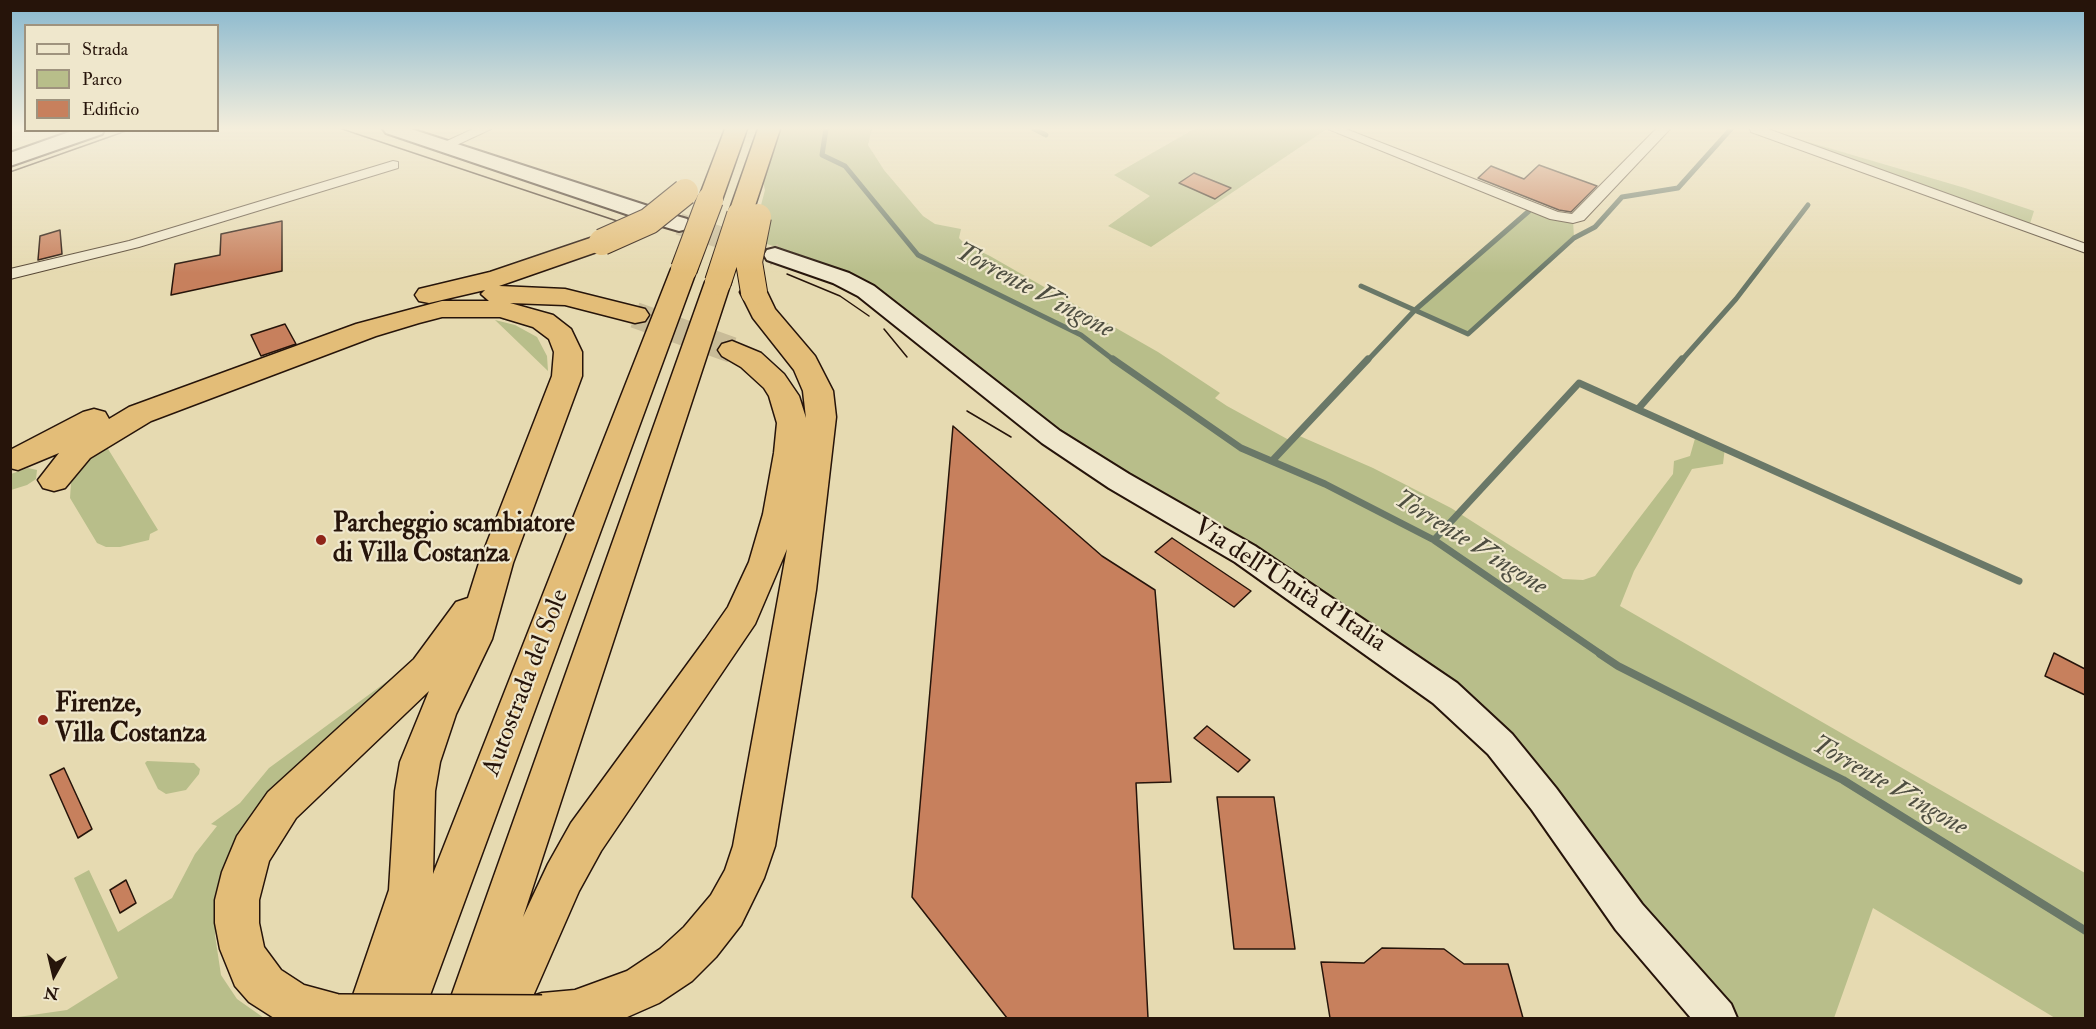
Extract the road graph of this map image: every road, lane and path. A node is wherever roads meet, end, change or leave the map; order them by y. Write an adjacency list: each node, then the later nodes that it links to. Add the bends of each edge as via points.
1 (354, 177): 13 (street, via 134,244)
2 (537, 177): 9 (street)
3 (696, 177): 15 (highway, bridge, via 685,192 649,221 602,242 499,278 386,305)
4 (718, 177): 21 (highway, Autostrada del Sole, bridge, via 684,269)
5 (762, 177): 10 (highway, via 765,190)
6 (1459, 177): 7 (street, via 1567,219 1579,217)
7 (1617, 177)
8 (1888, 177): 11 (street)
9 (640, 211)
10 (749, 215): 20 (highway, Autostrada del Sole, bridge, via 718,282); 20 (highway, bridge, via 749,262 754,292 762,312 809,370 819,391 821,417 798,590 754,846 726,910 676,965 643,987 575,1013)
11 (2085, 249)
12 (775, 255): 22 (street, Via dell'Unità d'Italia, via 841,278 873,296 1051,437 1245,554 1445,693 1507,753 1629,917)
13 (10, 274)
14 (635, 315): 15 (highway, via 565,297 494,294 389,309)
15 (270, 344): 17 (highway, via 165,384)
16 (732, 350): 20 (highway, via 752,360 774,381 784,396 792,423 779,514 766,562 742,614 718,651 586,837 563,878)
17 (18, 459)
18 (54, 480): 19 (highway, via 79,450 108,431 182,398 412,316 454,308 513,310 554,329 566,346 568,365)
19 (496, 563): 21 (highway, via 474,639 437,714 420,762 411,890); 21 (highway, via 444,649 406,690 282,805 252,850 243,872 237,900 242,949 251,970 265,986 291,1003 318,1012)
20 (509, 1004): 21 (highway, bridge)
21 (373, 1005)
22 (1717, 1018)

